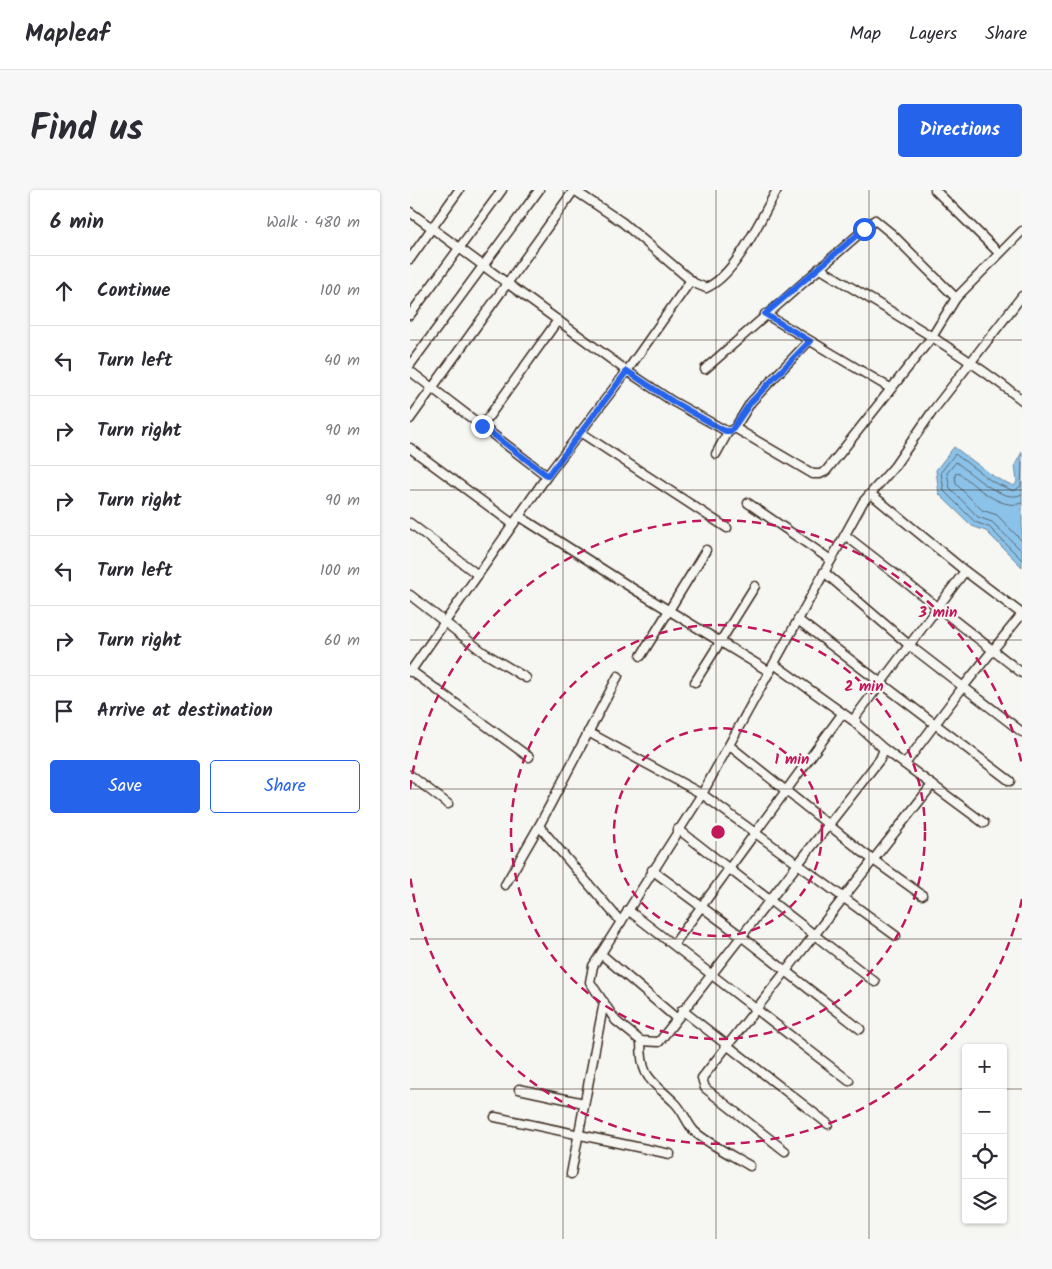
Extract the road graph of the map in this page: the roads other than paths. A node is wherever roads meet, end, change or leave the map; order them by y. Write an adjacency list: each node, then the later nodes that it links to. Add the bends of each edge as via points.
1 (459, 190): 8 (street)
2 (502, 190): 10 (street)
3 (539, 190): 13 (street)
4 (574, 190): 15 (street, via 622,222); 16 (street)
5 (777, 190): 15 (street, via 742,250 716,284 706,288)
6 (935, 190): 11 (street)
7 (410, 212): 8 (street)
8 (432, 228): 10 (street); 12 (street)
9 (1022, 231): 11 (street)
10 (458, 247): 13 (street); 20 (street)
11 (999, 253): 18 (street)
12 (410, 259)
13 (482, 265): 16 (street); 25 (street)
14 (819, 268): 18 (street, via 875,220); 19 (street); 22 (street)
15 (691, 280): 28 (street)
16 (507, 283): 21 (street); 30 (street)
17 (1022, 296): 24 (street)
18 (956, 298): 22 (street)
19 (765, 314): 23 (street); 26 (street)
20 (410, 315)
21 (558, 320): 28 (street); 33 (street)
22 (932, 337): 24 (street); 29 (street)
23 (810, 341): 29 (street); 34 (street, via 751,402)
24 (970, 364): 31 (street); 39 (street)
25 (410, 366)
26 (705, 368)
27 (410, 371): 30 (street)
28 (627, 371): 34 (street, via 672,401); 35 (street)
29 (890, 388): 34 (street, via 826,471 820,474 813,474)
30 (432, 389): 32 (street); 33 (street)
31 (1022, 400)
32 (410, 419)
33 (482, 426): 38 (street)
34 (732, 430): 37 (street)
35 (580, 432): 38 (street); 44 (street)
36 (410, 448): 43 (street)
37 (716, 454)
38 (548, 476): 41 (street)
39 (871, 494): 45 (street); 48 (street)
40 (748, 503): 47 (street)
41 (519, 516): 43 (street); 54 (street)
42 (410, 523): 50 (street)
43 (514, 524): 50 (street)
44 (727, 528)
45 (845, 535): 47 (street); 53 (street)
46 (706, 550): 54 (street)
47 (831, 560): 49 (street)
48 (966, 571): 53 (street); 55 (street)
49 (824, 572): 56 (street); 59 (street)
50 (478, 575): 57 (street)
51 (755, 586): 58 (street)
52 (410, 594): 57 (street)
53 (938, 609): 59 (street); 60 (street)
54 (669, 610): 58 (street); 61 (street)
55 (1022, 614): 60 (street)
56 (798, 620): 62 (street); 69 (street)
57 (445, 622): 63 (street); 67 (street, via 483,652)
58 (720, 641): 64 (street); 68 (street)
59 (909, 645): 69 (street); 70 (street)
60 (994, 650): 65 (street); 70 (street)
61 (641, 656)
62 (774, 664): 64 (street); 71 (street)
63 (410, 671): 78 (street)
64 (770, 672): 76 (street)
65 (1022, 673)
66 (618, 676): 74 (street)
67 (526, 678)
68 (695, 682)
69 (880, 682): 72 (street); 73 (street)
70 (963, 687): 73 (street); 75 (street)
71 (842, 714): 72 (street); 83 (street)
72 (855, 722): 77 (street)
73 (935, 725): 79 (street); 81 (street)
74 (588, 732): 84 (street); 88 (street)
75 (1022, 732)
76 (730, 746): 83 (street); 84 (street)
77 (884, 749): 79 (street); 87 (street, via 880,759)
78 (529, 757)
79 (905, 764): 82 (street)
80 (410, 775): 85 (street)
81 (1010, 781)
82 (932, 784): 86 (street); 91 (street)
83 (787, 792): 87 (street); 90 (street)
84 (702, 794): 89 (street); 90 (street)
85 (448, 804)
86 (984, 823)
87 (828, 824): 91 (street); 92 (street)
88 (539, 826): 95 (street); 101 (street)
89 (678, 829): 93 (street); 94 (street)
90 (756, 831): 92 (street); 94 (street)
91 (874, 860): 96 (street); 97 (street)
92 (799, 863): 97 (street); 98 (street)
93 (652, 870): 99 (street); 100 (street)
94 (729, 870): 98 (street); 99 (street)
95 (505, 885)
96 (922, 895)
97 (842, 898): 102 (street); 104 (street)
98 (771, 900): 102 (street); 103 (street)
99 (702, 907): 103 (street); 105 (street)
100 (628, 910): 101 (street); 105 (street)
101 (621, 922): 106 (street)
102 (814, 934): 107 (street); 109 (street)
103 (742, 936): 107 (street); 108 (street)
104 (896, 936)
105 (674, 944): 108 (street)
106 (601, 954): 110 (street, via 589,978 594,991); 113 (street)
107 (785, 971): 111 (street); 114 (street)
108 (712, 974): 111 (street); 112 (street)
109 (875, 982)
110 (604, 1002): 115 (street, via 616,1021); 119 (street)
111 (754, 1009): 116 (street); 117 (street)
112 (682, 1010): 113 (street); 116 (street)
113 (676, 1018): 115 (street, via 659,1042)
114 (860, 1029)
115 (641, 1041): 125 (street, via 641,1064 647,1075 676,1103 694,1131)
116 (726, 1046): 121 (street); 123 (street, via 702,1078 706,1088)
117 (849, 1081)
118 (520, 1089): 119 (street)
119 (584, 1103): 122 (street)
120 (495, 1117): 122 (street)
121 (828, 1124)
122 (578, 1134): 124 (street); 126 (street)
123 (785, 1151)
124 (670, 1154)
125 (750, 1166)
126 (571, 1174)

